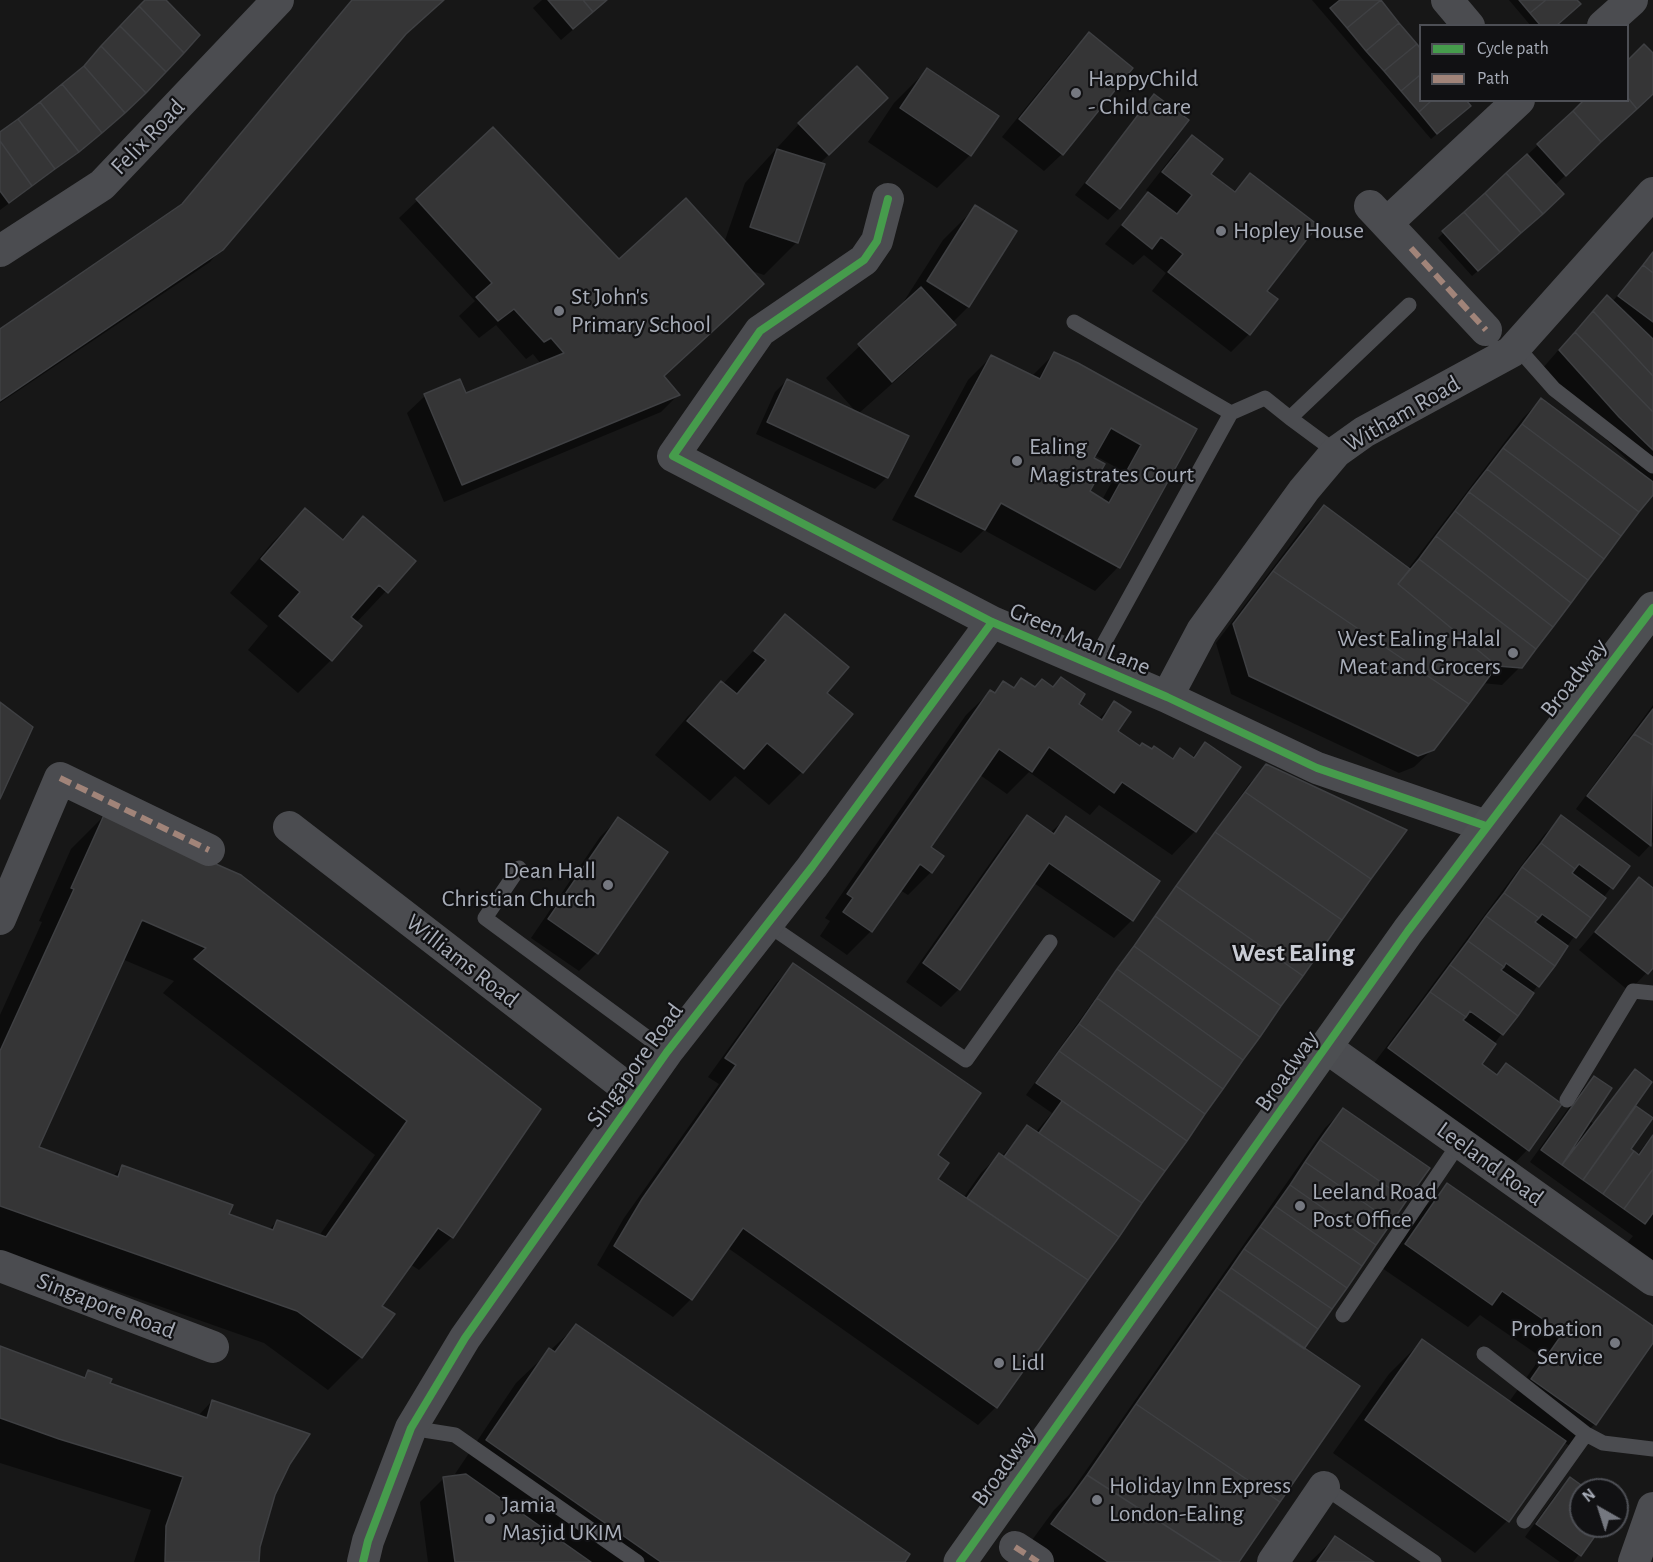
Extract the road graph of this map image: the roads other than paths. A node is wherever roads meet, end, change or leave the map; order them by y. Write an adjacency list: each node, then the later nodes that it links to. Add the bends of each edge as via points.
1 (278, 0): 9 (street, Felix Road, via 102,185)
2 (1447, 0): 4 (street)
3 (1632, 0): 5 (street)
4 (1467, 24)
5 (1605, 24)
6 (1517, 102): 12 (street, via 1378,214)
7 (1653, 193): 13 (street, Witham Road)
8 (888, 199): 19 (street, Green Man Lane, via 877,242 864,260 760,331 673,456)
9 (0, 251)
10 (1409, 305): 15 (lane)
11 (1074, 322): 14 (lane)
12 (1486, 330)
13 (1505, 354): 16 (street, Witham Road, via 1364,432); 17 (lane)
14 (1231, 413): 15 (lane, via 1265,398); 20 (lane)
15 (1290, 418): 16 (lane)
16 (1336, 452): 21 (street, Witham Road, via 1202,631)
17 (1653, 466)
18 (1653, 608): 22 (main road, Broadway)
19 (992, 622): 20 (street, Green Man Lane); 27 (street, Singapore Road)
20 (1092, 665): 21 (street, Green Man Lane)
21 (1167, 697): 22 (street, Green Man Lane, via 1317,768)
22 (1486, 826): 30 (main road, Broadway)
23 (288, 827): 32 (street, Williams Road)
24 (209, 850): 26 (street, via 60,778)
25 (519, 868): 31 (lane, via 485,918)
26 (0, 919)
27 (767, 924): 28 (lane, via 966,1060); 31 (street, Singapore Road)
28 (1050, 942)
29 (1653, 993): 33 (lane, via 1633,991)
30 (1327, 1048): 34 (street, Leeland Road); 48 (main road, Broadway)
31 (667, 1052): 32 (street, Singapore Road)
32 (636, 1095): 40 (street, Singapore Road, via 465,1338)
33 (1567, 1100)
34 (1460, 1142): 36 (street, Leeland Road); 37 (lane)
35 (0, 1266): 38 (street, Singapore Road)
36 (1653, 1280)
37 (1343, 1315)
38 (213, 1347)
39 (1484, 1354): 41 (lane)
40 (411, 1428): 46 (street, Singapore Road); 47 (lane, via 455,1435)
41 (1586, 1434): 42 (lane, via 1603,1443); 45 (lane)
42 (1653, 1449)
43 (1324, 1487): 49 (street); 50 (lane)
44 (1653, 1508): 51 (street)
45 (1524, 1521)
46 (363, 1562)
47 (637, 1562)
48 (960, 1562)
49 (1273, 1562)
50 (1434, 1562)
51 (1634, 1562)

